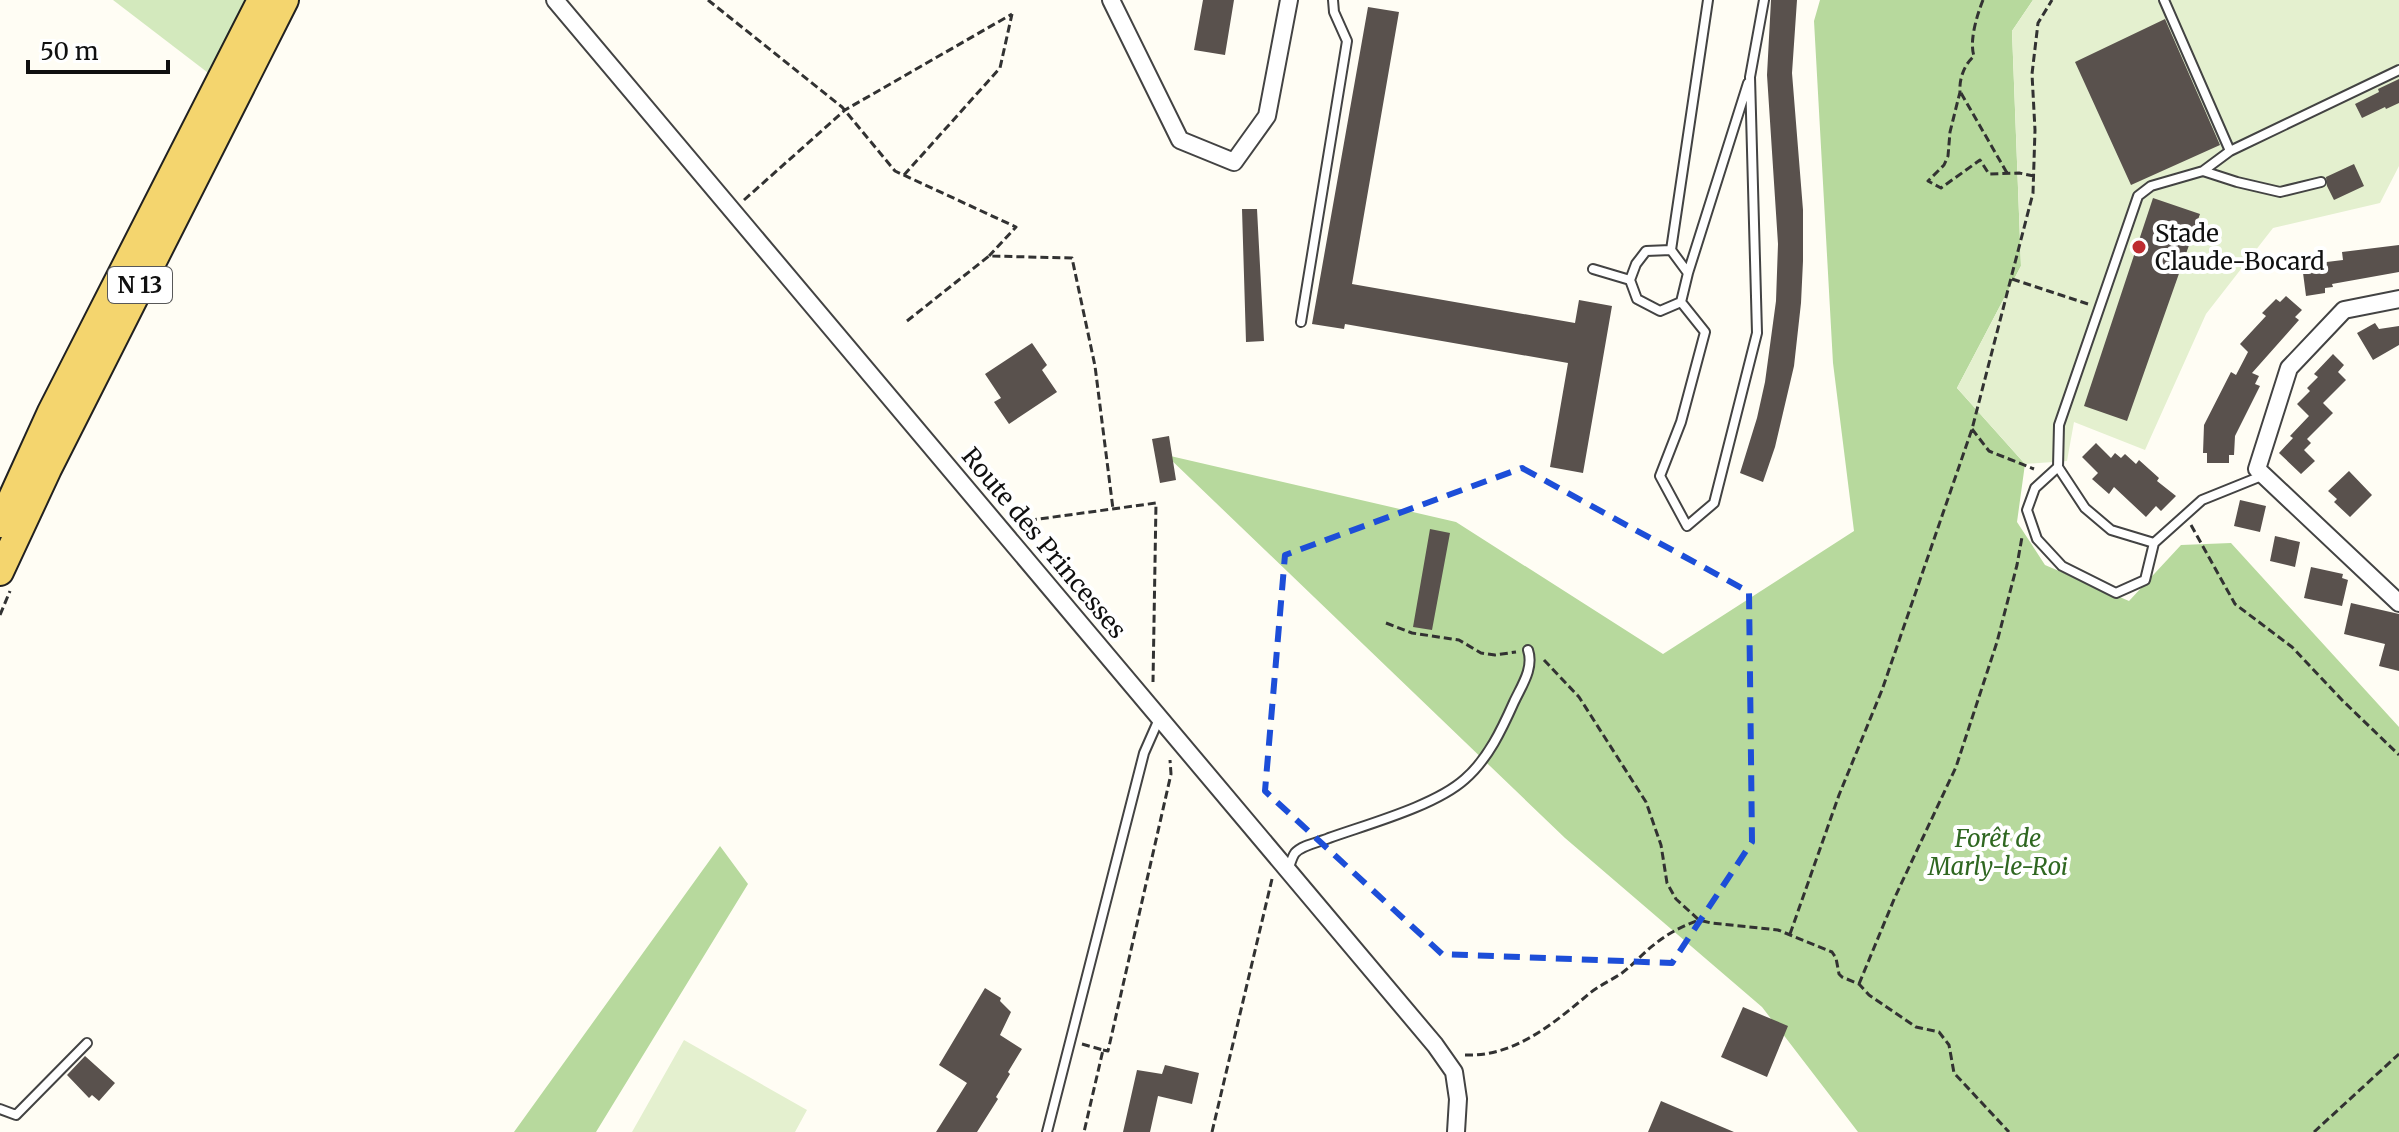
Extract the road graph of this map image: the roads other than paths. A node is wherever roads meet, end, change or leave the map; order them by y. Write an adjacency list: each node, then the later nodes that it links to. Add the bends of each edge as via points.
1 (261, 0): 24 (main road, N 13, via 51,412)
2 (285, 0): 26 (main road, N 13)
3 (555, 0): 29 (street, Route des Princesses)
4 (1111, 0): 5 (street, via 1180,140 1234,162 1267,116)
5 (1289, 0)
6 (1333, 0): 21 (lane, via 1347,41)
7 (1708, 0): 15 (lane)
8 (1764, 0): 11 (lane)
9 (2164, 0): 12 (lane)
10 (2399, 70): 12 (lane)
11 (1750, 77): 17 (lane); 20 (lane, via 1757,333 1714,503 1687,526 1660,476 1705,332)
12 (2230, 151): 13 (lane)
13 (2203, 171): 14 (lane, via 2280,192); 22 (lane, via 2151,186 2138,196 2059,425)
14 (2321, 182)
15 (1671, 250): 17 (lane); 18 (lane, via 1646,251)
16 (1593, 269): 18 (lane)
17 (1688, 273): 20 (lane)
18 (1630, 280): 20 (lane, via 1637,299 1660,311)
19 (2399, 299): 23 (street, via 2344,310 2289,368 2257,469)
20 (1681, 302)
21 (1301, 322)
22 (2058, 467): 25 (lane, via 2085,508 2111,530); 25 (lane, via 2035,488 2027,510 2037,539 2062,566 2116,593 2145,580)
23 (2264, 475): 25 (lane, via 2202,500); 27 (street)
24 (0, 524)
25 (2154, 543)
26 (0, 572)
27 (2399, 603)
28 (1528, 650): 30 (lane, via 1530,669 1509,713 1487,755 1464,780 1379,822 1308,846)
29 (1160, 719): 30 (street, Route des Princesses); 33 (lane, via 1144,753)
30 (1281, 870): 34 (street, Route des Princesses, via 1454,1072)
31 (87, 1043): 32 (lane, via 16,1115)
32 (0, 1109)
33 (1047, 1132)
34 (1456, 1132)

